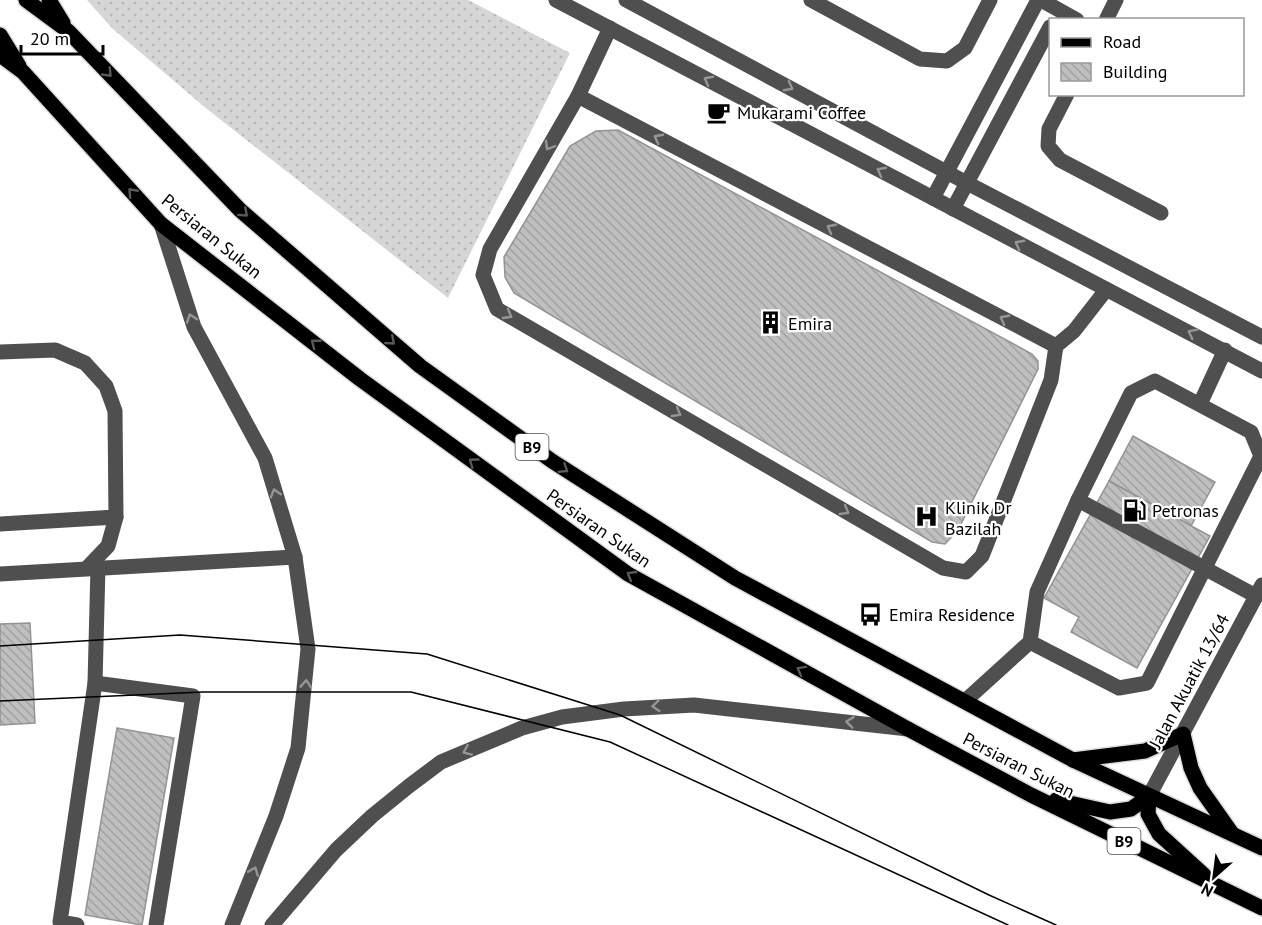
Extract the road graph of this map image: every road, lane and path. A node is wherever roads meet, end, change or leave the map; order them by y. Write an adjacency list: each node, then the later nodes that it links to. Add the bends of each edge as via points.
1 (26, 0): 14 (main road, Persiaran Sukan / B9)
2 (49, 0): 14 (main road)
3 (626, 0): 20 (street, one-way to 20)
4 (811, 0): 5 (street, via 920,59 947,61 965,48)
5 (990, 0)
6 (1040, 0): 9 (street); 20 (street)
7 (1116, 0): 11 (street)
8 (566, 2): 12 (street)
9 (1060, 10): 10 (street)
10 (1074, 18)
11 (1107, 18)
12 (610, 28): 18 (street); 22 (street, one-way to 12)
13 (1049, 29): 21 (street)
14 (68, 31): 43 (main road, Persiaran Sukan / B9, one-way to 43, via 240,210 420,366 552,461 735,578)
15 (0, 35): 17 (main road)
16 (0, 56): 17 (main road, Persiaran Sukan / B9)
17 (22, 72): 25 (main road, Persiaran Sukan / B9, one-way to 17)
18 (578, 96): 28 (street, one-way to 18); 28 (street, one-way to 28, via 490,249 483,275 497,309 943,568 966,572 982,556 1051,380)
19 (1066, 96): 24 (street, via 1048,129 1048,146 1060,160)
20 (947, 172): 21 (street); 22 (street)
21 (967, 183): 23 (street); 27 (street)
22 (933, 198): 23 (street)
23 (953, 209): 26 (street, one-way to 23)
24 (1161, 213)
25 (161, 224): 36 (street, one-way to 25, via 265,458 194,327); 44 (main road, Persiaran Sukan / B9, one-way to 25, via 628,574 360,379)
26 (1106, 290): 28 (street, via 1074,331); 29 (street, one-way to 26)
27 (1262, 337)
28 (1056, 346)
29 (1225, 350): 31 (street); 32 (street)
30 (0, 352): 34 (street, via 55,350 85,363 106,386 115,411)
31 (1262, 371)
32 (1200, 404): 33 (street, via 1155,381 1131,393); 38 (street, via 1251,432 1261,456)
33 (1078, 500): 38 (street); 41 (street, via 1037,592)
34 (116, 517): 35 (street); 37 (street, via 108,546)
35 (0, 524)
36 (295, 557): 37 (street); 55 (street, one-way to 36, via 276,816 298,748 308,649)
37 (92, 567): 39 (street); 42 (street)
38 (1204, 567): 40 (street); 41 (street, via 1147,683 1119,688)
39 (0, 574)
40 (1259, 591): 45 (street, Jalan Akuatik 13/64)
41 (1030, 642): 43 (street)
42 (95, 683): 53 (street, via 60,922); 54 (street, via 193,696)
43 (964, 701): 46 (main road, Persiaran Sukan / B9)
44 (908, 729): 47 (main road, Persiaran Sukan / B9); 56 (street, one-way to 56, via 694,705 562,717 522,728 441,762 408,786 336,850)
45 (1183, 734): 46 (main road, via 1145,751); 48 (street, Jalan Akuatik 13/64); 49 (main road, via 1200,788)
46 (1073, 760): 48 (main road, Persiaran Sukan / B9)
47 (1031, 795): 48 (main road, via 1110,812 1131,809); 51 (main road, Persiaran Sukan / B9)
48 (1149, 796): 49 (main road, Persiaran Sukan / B9); 51 (main road, via 1148,814 1159,834)
49 (1232, 834): 50 (main road, Persiaran Sukan / B9)
50 (1262, 848)
51 (1216, 886): 52 (main road, Persiaran Sukan / B9)
52 (1262, 908)
53 (77, 925)
54 (156, 925)
55 (232, 925)
56 (272, 925)

